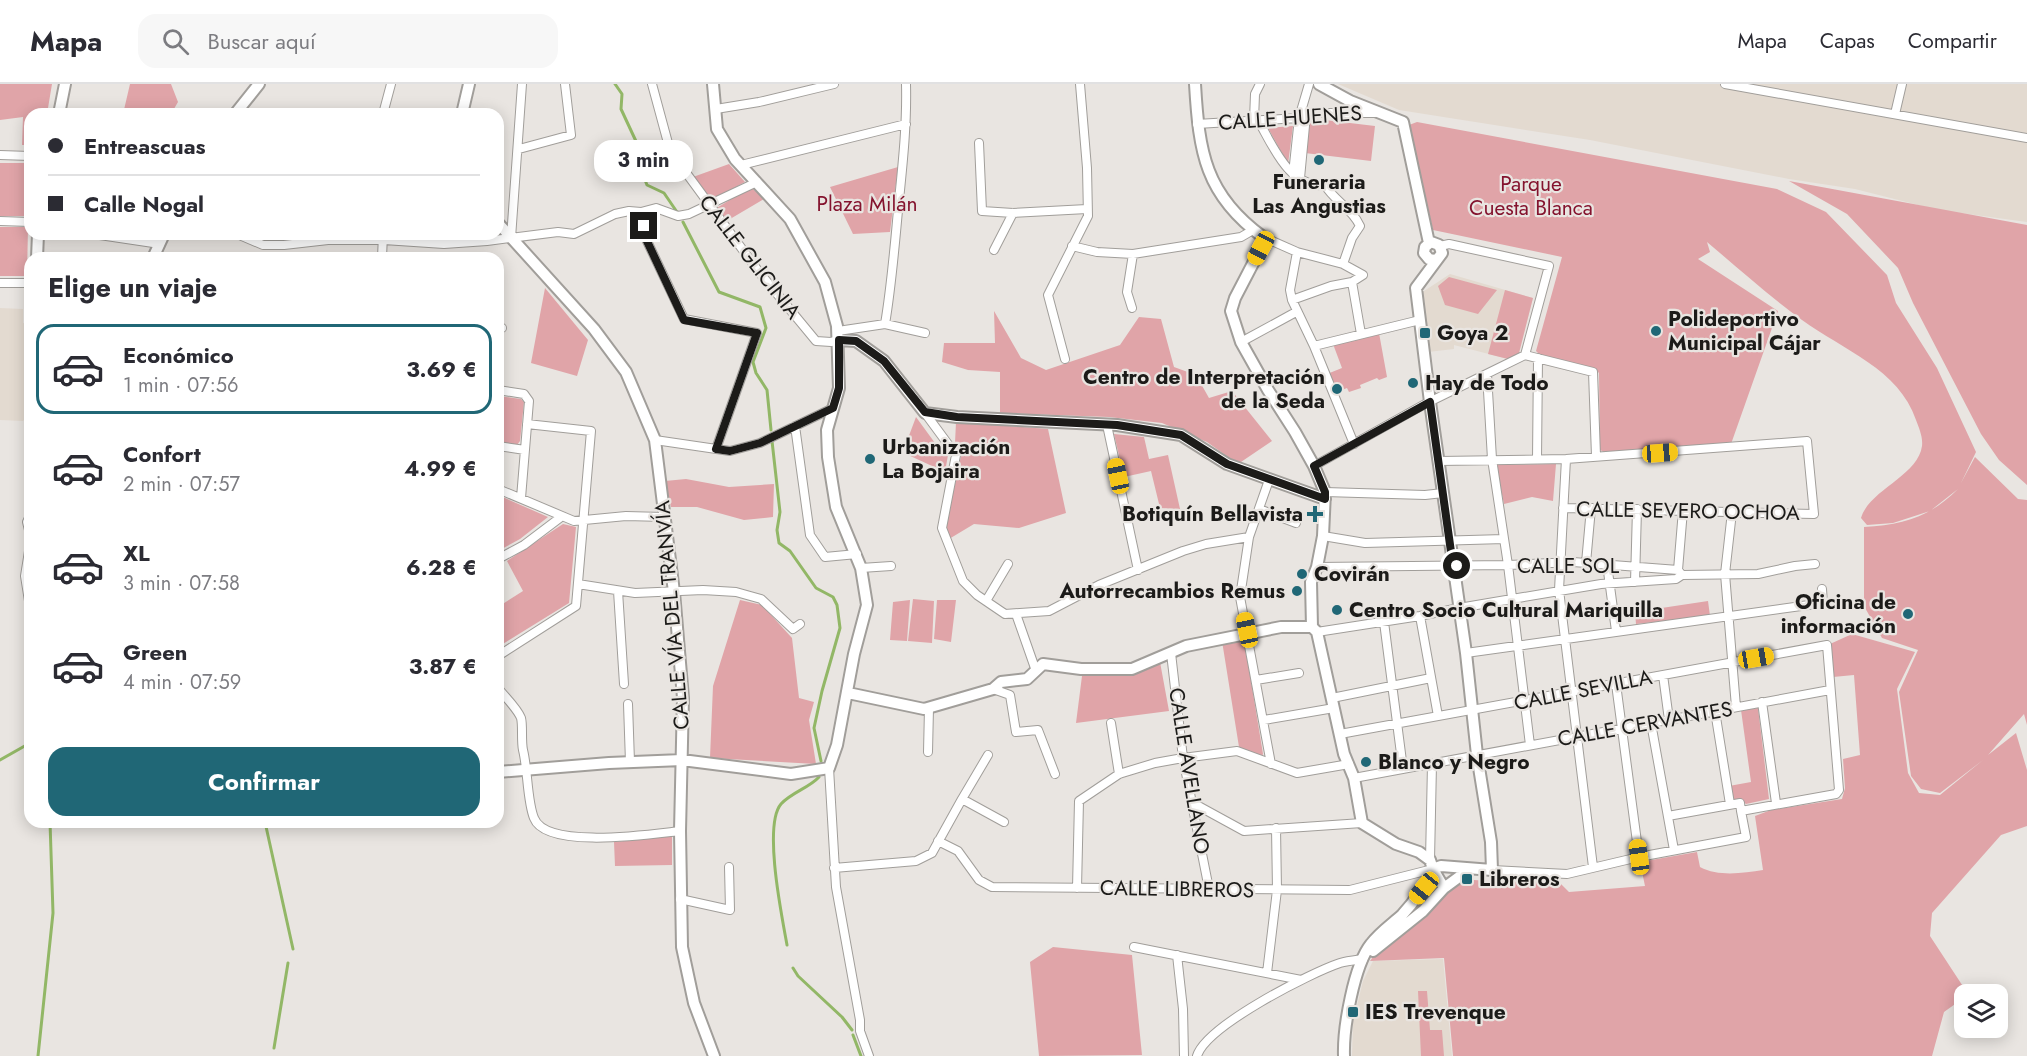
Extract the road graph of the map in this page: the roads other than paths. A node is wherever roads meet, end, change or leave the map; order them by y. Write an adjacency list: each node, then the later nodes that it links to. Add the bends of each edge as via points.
1 (65, 84): 18 (street)
2 (259, 84): 19 (street)
3 (391, 84): 20 (street)
4 (468, 84): 21 (street)
5 (522, 84): 31 (street)
6 (565, 84): 31 (street, via 571,135)
7 (652, 84): 37 (street, CALLE GLICINIA, via 668,143)
8 (713, 84): 22 (street)
9 (834, 84): 22 (street)
10 (906, 84): 27 (street)
11 (1080, 84): 38 (street)
12 (1195, 84): 28 (street)
13 (1260, 84): 26 (street, via 1255,94)
14 (1309, 84): 25 (street)
15 (1318, 84): 23 (street)
16 (1725, 84): 24 (street)
17 (1902, 84): 24 (street)
18 (60, 108)
19 (240, 108)
20 (385, 108)
21 (463, 108)
22 (716, 109): 34 (street, via 717,129)
23 (1382, 113): 25 (street, CALLE HUENES, via 1312,113); 52 (street, via 1403,122)
24 (1895, 114): 29 (street)
25 (1303, 117): 26 (street, CALLE HUENES); 35 (street)
26 (1256, 120): 28 (street, CALLE HUENES); 35 (street, via 1288,170)
27 (906, 124): 34 (street); 67 (street)
28 (1197, 124): 44 (street, via 1210,178 1230,209)
29 (2027, 138)
30 (979, 143): 40 (street, via 982,211)
31 (519, 149): 46 (street)
32 (0, 156): 33 (street)
33 (24, 156)
34 (741, 165): 36 (street)
35 (1296, 176): 59 (street, via 1314,186 1325,185 1360,226)
36 (757, 182): 37 (street); 70 (street, via 790,219 825,282)
37 (709, 204): 39 (street, via 678,216 656,208); 70 (street, CALLE GLICINIA, via 816,341 831,342)
38 (1087, 209): 40 (street); 53 (street, via 1088,216)
39 (641, 212): 46 (street, via 615,214 574,234 558,232); 87 (street, via 646,239 684,320 757,333)
40 (1013, 213): 55 (street)
41 (0, 221): 42 (street)
42 (24, 222)
43 (504, 230): 46 (street, CALLE VÍA DEL TRANVÍA)
44 (1253, 230): 45 (street); 57 (street, via 1241,237)
45 (1263, 237): 56 (street); 71 (street, via 1231,311)
46 (511, 238): 47 (street); 84 (street, CALLE VÍA DEL TRANVÍA, via 594,329 626,372)
47 (504, 239)
48 (251, 240): 49 (street, via 263,245 284,245)
49 (328, 240)
50 (409, 240): 51 (street, via 444,244)
51 (495, 240)
52 (1429, 243): 54 (street); 58 (street, via 1424,253)
53 (1072, 246): 57 (street); 75 (street, via 1048,295)
54 (1440, 246): 58 (street, via 1441,255); 73 (street, via 1449,244 1550,266)
55 (994, 250)
56 (1297, 252): 59 (street); 63 (street)
57 (1133, 255): 64 (street, via 1127,292)
58 (1435, 260): 66 (street, via 1416,288)
59 (1343, 264): 60 (street, via 1363,275)
60 (1352, 282): 63 (street); 69 (street)
61 (0, 283): 62 (street)
62 (24, 283)
63 (1292, 300): 65 (street)
64 (1132, 308)
65 (1296, 312): 71 (street); 72 (street)
66 (1420, 320): 69 (street); 78 (street)
67 (885, 324): 68 (street); 70 (street)
68 (925, 333)
69 (1361, 334): 72 (street)
70 (838, 336): 79 (street, via 839,388); 80 (street, via 856,341 884,361)
71 (1241, 342): 94 (street)
72 (1314, 346): 85 (street)
73 (1525, 355): 74 (street); 76 (street)
74 (1538, 358): 89 (street, via 1593,372); 91 (street)
75 (1065, 359)
76 (1487, 374): 78 (street); 90 (street)
77 (504, 391): 81 (street, via 528,396)
78 (1430, 402): 85 (street); 93 (street)
79 (833, 408): 83 (street); 114 (street, via 827,430 834,497)
80 (925, 412): 82 (street); 138 (street, via 956,455 942,528 963,580)
81 (527, 424): 88 (street); 108 (street, via 591,431)
82 (1107, 425): 95 (street, via 1181,435 1227,464); 127 (street)
83 (795, 426): 87 (street, via 760,443 730,451); 114 (street, via 810,535 825,556)
84 (655, 440): 87 (street); 107 (street, CALLE VÍA DEL TRANVÍA)
85 (1354, 444): 94 (street)
86 (504, 447): 88 (street)
87 (716, 449)
88 (525, 450): 99 (street)
89 (1596, 456): 92 (street); 105 (street, CALLE SEVERO OCHOA, via 1807,441 1814,514)
90 (1492, 459): 91 (street); 93 (street); 112 (street)
91 (1537, 459): 92 (street)
92 (1566, 459): 100 (street)
93 (1439, 461): 97 (street)
94 (1314, 466): 98 (street)
95 (1269, 480): 98 (street); 102 (street)
96 (504, 491): 99 (street)
97 (1443, 494): 98 (street); 113 (street)
98 (1325, 496): 110 (street)
99 (521, 498): 106 (street)
100 (1563, 508): 101 (street, CALLE SEVERO OCHOA); 116 (street)
101 (1591, 508): 103 (street, CALLE SEVERO OCHOA); 117 (street)
102 (1259, 509): 109 (street); 111 (street)
103 (1637, 509): 104 (street, CALLE SEVERO OCHOA); 124 (street)
104 (1683, 510): 105 (street, CALLE SEVERO OCHOA); 128 (street)
105 (1732, 512): 129 (street)
106 (561, 517): 108 (street); 115 (street)
107 (664, 517): 108 (street); 136 (street, CALLE VÍA DEL TRANVÍA)
108 (584, 520): 132 (street)
109 (1296, 523)
110 (1323, 536): 113 (street, via 1365,543); 125 (street)
111 (1249, 537): 127 (street, via 1206,544); 147 (street, via 1240,597)
112 (1504, 539): 113 (street); 121 (street)
113 (1449, 541): 123 (street)
114 (857, 555): 126 (street)
115 (504, 556)
116 (1560, 563): 117 (street, CALLE SOL); 121 (street, CALLE SOL); 134 (street)
117 (1586, 563): 119 (street, CALLE SOL)
118 (1008, 564): 138 (street)
119 (1606, 564): 124 (street, CALLE SOL); 131 (street)
120 (1815, 564): 129 (street, CALLE SOL, via 1758,574)
121 (1508, 565): 123 (street, CALLE SOL); 137 (street)
122 (891, 566): 126 (street)
123 (1453, 566): 125 (street, CALLE SOL); 139 (street)
124 (1635, 566): 128 (street, CALLE SOL); 130 (street)
125 (1317, 567): 145 (street, via 1311,582)
126 (861, 568): 164 (street, via 867,605)
127 (1138, 570): 140 (street, via 1099,585 1049,612)
128 (1680, 572): 129 (street, CALLE SOL); 130 (street, via 1676,579)
129 (1725, 574): 142 (street)
130 (1635, 582): 131 (street)
131 (1610, 583): 134 (street); 146 (street)
132 (578, 584): 135 (street); 150 (street, via 576,606)
133 (1822, 589): 142 (street, via 1823,603)
134 (1559, 590): 137 (street); 148 (street)
135 (618, 591): 136 (street); 159 (street)
136 (674, 592): 144 (street, via 736,592 761,599 793,629); 189 (street, CALLE VÍA DEL TRANVÍA)
137 (1512, 600): 139 (street); 149 (street)
138 (986, 601): 140 (street, via 1005,614)
139 (1459, 608): 141 (street); 151 (street)
140 (1016, 614): 154 (street)
141 (1420, 616): 143 (street); 157 (street)
142 (1730, 616): 146 (street); 153 (street)
143 (1384, 622): 145 (street); 161 (street)
144 (800, 624)
145 (1315, 629): 147 (street, via 1281,627); 169 (street)
146 (1616, 631): 148 (street)
147 (1248, 634): 152 (street, via 1186,646); 158 (street)
148 (1564, 638): 149 (street); 165 (street)
149 (1516, 645): 151 (street); 167 (street)
150 (504, 652)
151 (1466, 653): 173 (street)
152 (1171, 654): 154 (street, via 1132,669 1043,664); 188 (street, CALLE AVELLANO)
153 (1733, 663): 156 (street, CALLE SEVILLA); 163 (street, CALLE SEVILLA, via 1827,645); 171 (street)
154 (1036, 671): 162 (street, via 1027,679 1001,682)
155 (1299, 673): 158 (street)
156 (1664, 675): 160 (street, CALLE SEVILLA); 177 (street)
157 (1431, 678): 161 (street); 175 (street)
158 (1256, 680): 176 (street)
159 (624, 684)
160 (1616, 684): 165 (street, CALLE SEVILLA); 181 (street)
161 (1393, 685): 169 (street); 180 (street)
162 (993, 689): 172 (street); 198 (street, via 1010,695 1016,732 1038,730)
163 (1830, 690): 168 (street, CALLE CERVANTES); 203 (street, via 1839,790 1836,794)
164 (848, 693): 172 (street); 194 (street)
165 (1571, 693): 167 (street, CALLE SEVILLA); 183 (street)
166 (504, 696): 195 (street, via 521,718 520,739)
167 (1524, 702): 173 (street, CALLE SEVILLA); 184 (street)
168 (1762, 702): 171 (street, CALLE CERVANTES); 203 (street)
169 (1333, 703): 176 (street); 182 (street)
170 (628, 704): 190 (street)
171 (1736, 707): 174 (street, CALLE CERVANTES)
172 (929, 708): 185 (street)
173 (1472, 710): 175 (street, CALLE SEVILLA); 187 (street)
174 (1715, 711): 177 (street, CALLE CERVANTES); 204 (street)
175 (1438, 716): 180 (street, CALLE SEVILLA)
176 (1264, 720): 191 (street)
177 (1669, 720): 179 (street, CALLE CERVANTES)
178 (1112, 723): 199 (street)
179 (1651, 723): 181 (street, CALLE CERVANTES); 206 (street)
180 (1398, 724): 182 (street, CALLE SEVILLA); 196 (street)
181 (1622, 729): 183 (street, CALLE CERVANTES); 213 (street)
182 (1340, 734): 192 (street)
183 (1577, 737): 184 (street, CALLE CERVANTES); 216 (street)
184 (1530, 746): 187 (street, CALLE CERVANTES)
185 (928, 752)
186 (988, 755): 201 (street)
187 (1477, 755): 193 (street, CALLE CERVANTES); 218 (street)
188 (1183, 758): 191 (street, via 1237,751); 199 (street); 202 (street, CALLE AVELLANO)
189 (682, 760): 190 (street); 194 (street, via 791,774); 210 (street, CALLE VÍA DEL TRANVÍA)
190 (630, 762): 195 (street)
191 (1270, 764): 192 (street, via 1296,772)
192 (1349, 764): 200 (street)
193 (1432, 764): 196 (street, CALLE CERVANTES); 214 (street)
194 (829, 768): 217 (street)
195 (528, 769): 197 (street); 210 (street, via 533,818 538,825 581,838)
196 (1403, 769): 200 (street, CALLE CERVANTES)
197 (504, 771)
198 (1055, 774)
199 (1119, 774): 220 (street, via 1079,801)
200 (1354, 778): 208 (street)
201 (962, 798): 207 (street); 211 (street)
202 (1191, 802): 209 (street, via 1244,831); 222 (street, CALLE AVELLANO)
203 (1776, 803): 205 (street)
204 (1730, 804): 205 (street, via 1740,802); 206 (street)
205 (1741, 811): 212 (street, CALLE LIBREROS, via 1746,837)
206 (1668, 816): 212 (street)
207 (1004, 822)
208 (1362, 823): 209 (street); 214 (street, via 1396,844 1419,852)
209 (1276, 828): 223 (street)
210 (680, 831): 224 (street, CALLE VÍA DEL TRANVÍA)
211 (938, 841): 217 (street, via 932,853 916,861); 220 (street, CALLE LIBREROS, via 958,851 979,880 992,887)
212 (1674, 850): 213 (street, CALLE LIBREROS)
213 (1639, 857): 216 (street, CALLE LIBREROS)
214 (1432, 865): 219 (street, CALLE LIBREROS); 221 (street); 223 (street, CALLE LIBREROS, via 1350,890); 227 (street, via 1424,888 1370,944)
215 (729, 867): 224 (street, via 730,910)
216 (1593, 867): 218 (street, CALLE LIBREROS, via 1567,874)
217 (834, 868): 231 (street, via 860,1031)
218 (1492, 870): 219 (street, CALLE LIBREROS)
219 (1468, 872): 221 (street)
220 (1077, 888): 222 (street, CALLE LIBREROS)
221 (1444, 888): 227 (street, via 1424,911)
222 (1209, 889): 223 (street, CALLE LIBREROS)
223 (1276, 890): 228 (street)
224 (681, 899): 230 (street, CALLE VÍA DEL TRANVÍA, via 684,955 694,1003)
225 (1134, 947): 226 (street)
226 (1177, 955): 228 (street); 232 (street)
227 (1363, 959): 229 (street, via 1341,963); 234 (street, via 1348,1013)
228 (1267, 973): 229 (street)
229 (1301, 980): 233 (street, via 1244,1012 1212,1037)
230 (714, 1056)
231 (869, 1056)
232 (1184, 1056)
233 (1197, 1056)
234 (1344, 1056)

